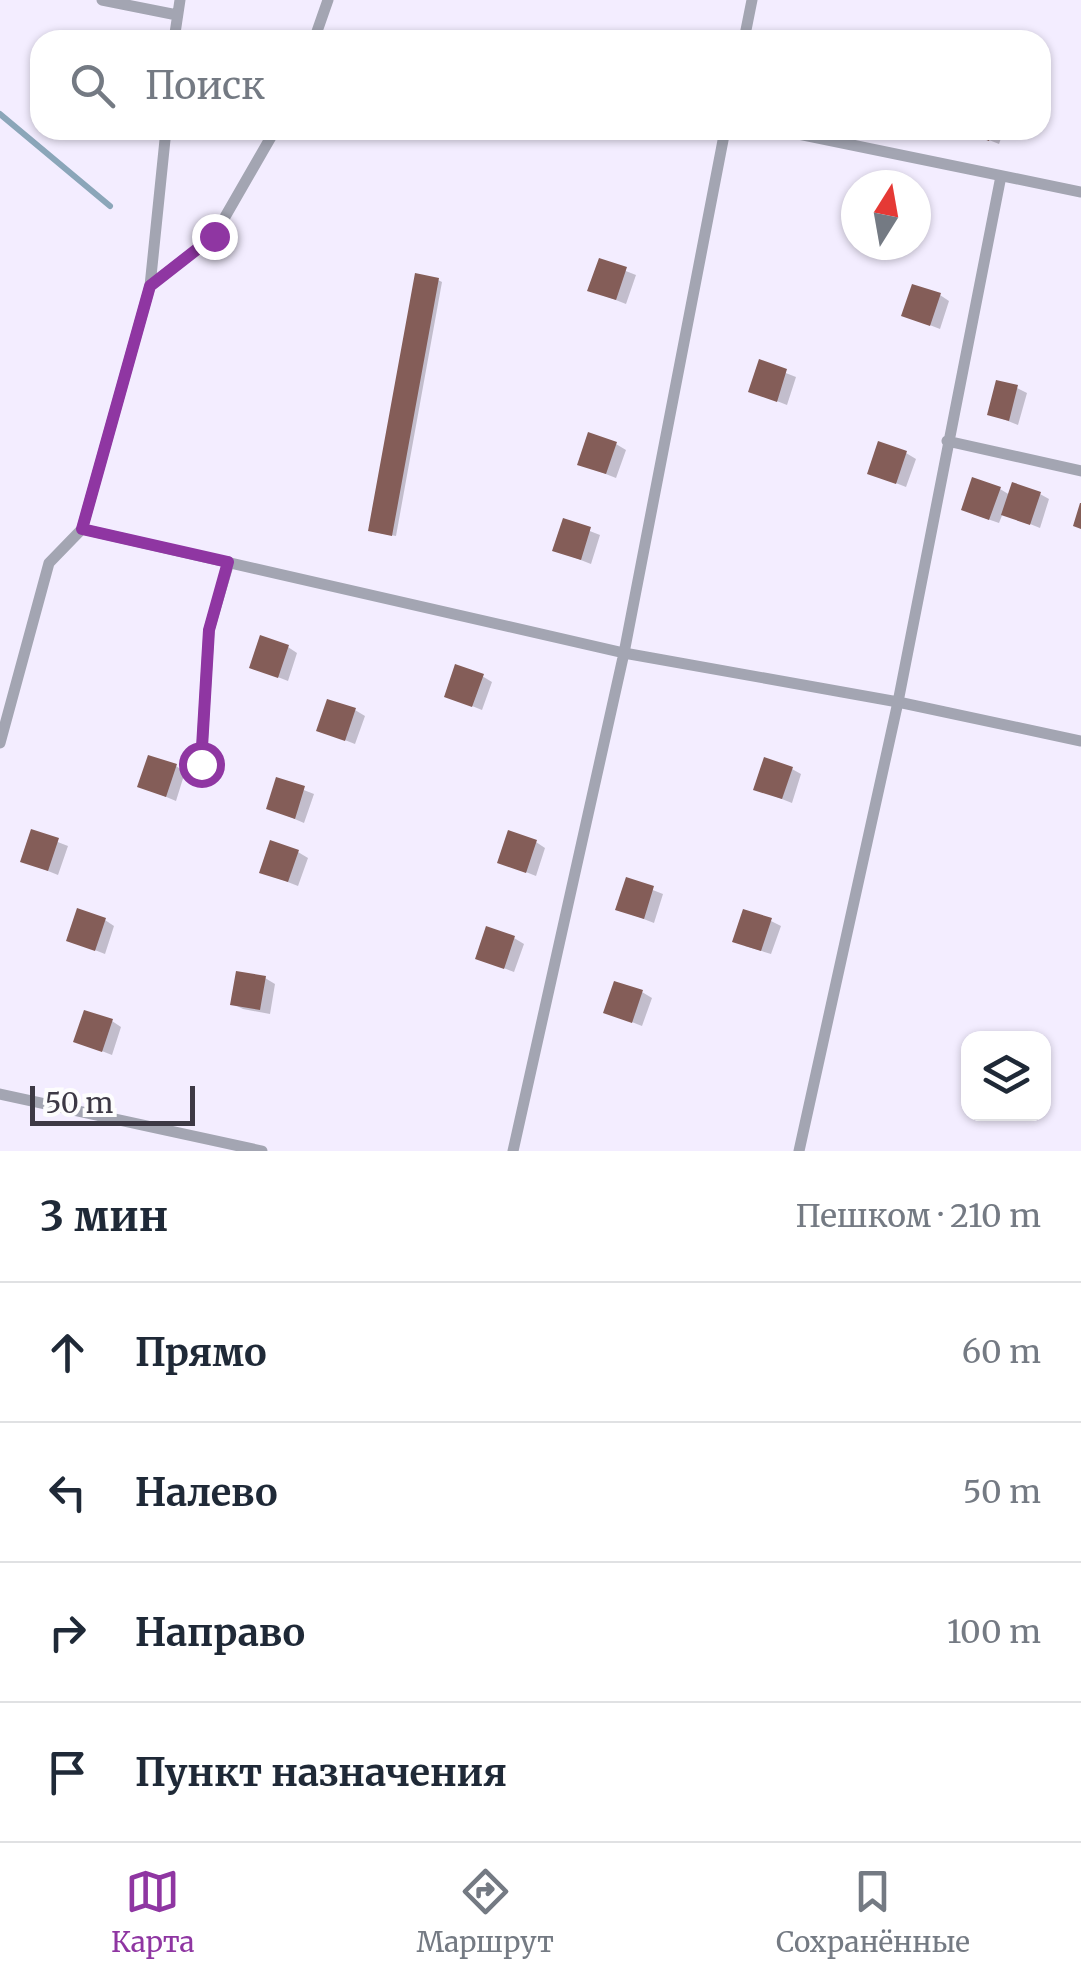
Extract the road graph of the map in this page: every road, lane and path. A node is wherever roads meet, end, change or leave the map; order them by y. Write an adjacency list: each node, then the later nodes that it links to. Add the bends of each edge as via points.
1 (102, 0): 5 (lane)
2 (180, 0): 5 (lane)
3 (328, 0): 7 (lane)
4 (752, 0): 8 (lane)
5 (177, 14): 6 (lane)
6 (175, 30)
7 (318, 30)
8 (746, 30)
9 (165, 140): 15 (lane)
10 (270, 140): 15 (lane, via 214,236)
11 (723, 140): 20 (lane)
12 (827, 140): 13 (lane)
13 (1001, 176): 14 (lane); 16 (lane)
14 (1081, 192)
15 (150, 286): 18 (lane)
16 (947, 441): 17 (lane); 21 (lane)
17 (1081, 471)
18 (82, 529): 19 (lane); 23 (lane, via 49,563)
19 (228, 562): 20 (lane); 24 (lane, via 209,630)
20 (624, 653): 21 (lane); 27 (lane)
21 (898, 702): 22 (lane); 28 (lane)
22 (1081, 740)
23 (0, 744)
24 (201, 764)
25 (0, 1094): 26 (lane)
26 (262, 1151)
27 (513, 1151)
28 (799, 1151)

